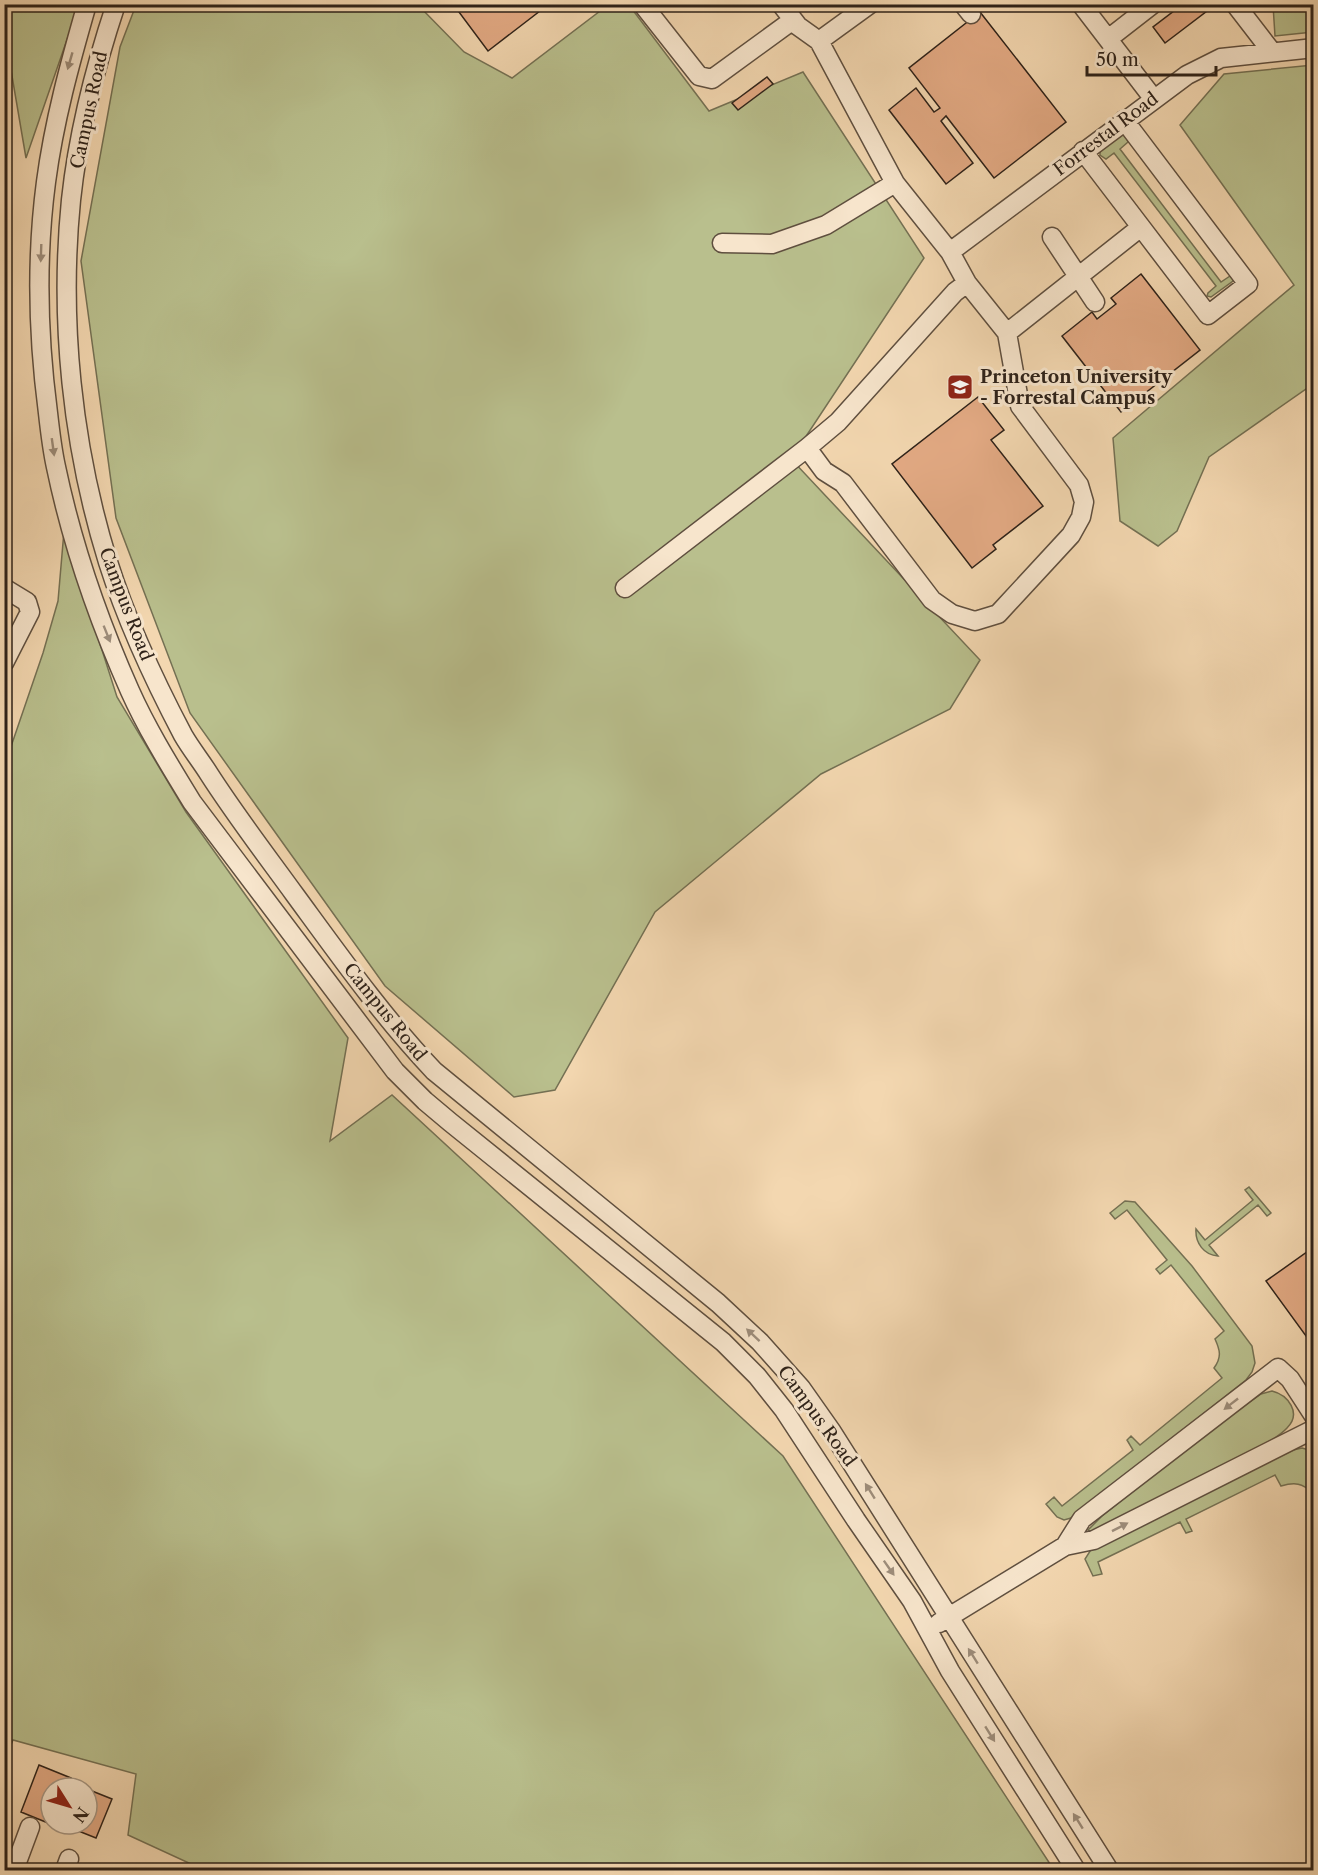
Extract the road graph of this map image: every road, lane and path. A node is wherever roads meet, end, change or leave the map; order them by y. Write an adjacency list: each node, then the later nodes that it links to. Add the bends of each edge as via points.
1 (87, 4): 33 (street, Campus Road, one-way to 33, via 59,105 46,183 39,302 55,464 72,535 131,693 192,802 395,1071 442,1115 723,1342 757,1376 784,1410)
2 (116, 4): 32 (street, Campus Road, one-way to 2, via 832,1432 794,1380 718,1303 425,1062 401,1036 258,845 185,738 141,649 108,562 85,472 71,374 67,282 71,199 94,76)
3 (870, 4): 10 (street)
4 (1081, 4): 9 (street)
5 (1153, 4): 9 (street)
6 (1235, 4): 12 (street)
7 (643, 5): 8 (street, via 699,76 712,79)
8 (787, 9): 10 (street, via 798,27)
9 (1108, 39): 13 (street)
10 (819, 41): 16 (street)
11 (1314, 48): 12 (street, Forrestal Road)
12 (1272, 52): 13 (street, Forrestal Road, via 1221,58)
13 (1153, 98): 14 (street, Forrestal Road)
14 (1124, 120): 15 (street, Forrestal Road); 17 (street, via 1248,284 1208,315)
15 (1083, 151): 17 (street); 20 (street, Forrestal Road)
16 (896, 183): 19 (street, via 826,225 772,244); 20 (street)
17 (1141, 226): 21 (street)
18 (1052, 237): 21 (street)
19 (722, 243)
20 (950, 252): 22 (street)
21 (1078, 276): 23 (street); 24 (street)
22 (967, 283): 24 (street); 25 (street, via 838,422)
23 (1095, 302)
24 (1007, 333): 25 (street, via 1020,406 1079,484 1084,502 1071,535 998,614 975,621 952,614 932,600 843,483 824,471)
25 (807, 448): 27 (street)
26 (4, 588): 28 (street, via 27,602 30,612)
27 (625, 588)
28 (4, 663)
29 (1314, 1416): 31 (street, one-way to 31, via 1278,1368 1082,1519)
30 (1314, 1429): 31 (street, one-way to 30, via 1094,1540)
31 (1065, 1546): 32 (street)
32 (948, 1617): 33 (street); 37 (street, Campus Road, one-way to 32)
33 (928, 1630): 36 (street, Campus Road, one-way to 36)
34 (30, 1827): 35 (street)
35 (14, 1870)
36 (1076, 1870)
37 (1109, 1870)

